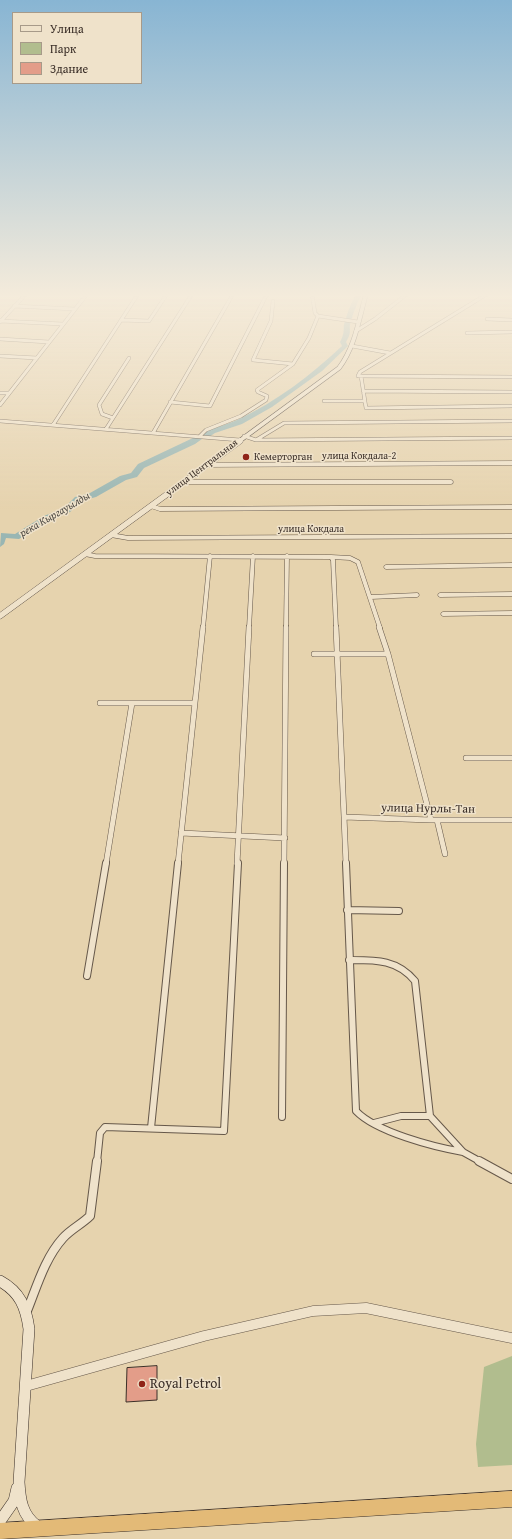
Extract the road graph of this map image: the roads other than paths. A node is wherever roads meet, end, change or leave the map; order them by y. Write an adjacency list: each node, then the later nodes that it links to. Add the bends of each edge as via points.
1 (31, 366): 15 (street)
2 (91, 366): 24 (street)
3 (124, 366): 21 (street, via 99,405 102,414)
4 (147, 366): 21 (street)
5 (191, 366): 18 (street)
6 (230, 366): 18 (street, via 210,406)
7 (291, 366): 27 (street, via 258,390 266,396 266,400 241,416 206,430)
8 (341, 366): 28 (main road, улица Центральная)
9 (369, 366): 10 (street, via 360,372)
10 (359, 376): 11 (street); 12 (street)
11 (512, 377)
12 (363, 391): 13 (street); 17 (street)
13 (512, 392)
14 (0, 393): 15 (street)
15 (9, 393): 19 (street)
16 (324, 401): 17 (street)
17 (365, 401): 20 (street, via 366,408)
18 (170, 402): 26 (street)
19 (0, 405)
20 (512, 406)
21 (114, 418): 25 (street)
22 (0, 421): 24 (street)
23 (512, 421): 31 (street, via 284,423)
24 (53, 425): 25 (street)
25 (106, 429): 26 (street)
26 (153, 433): 27 (street)
27 (200, 436): 30 (street)
28 (244, 436): 30 (main road, улица Центральная); 31 (street)
29 (512, 438): 31 (street)
30 (240, 440): 33 (main road, улица Центральная)
31 (256, 440)
32 (512, 463): 33 (street, улица Кокдала-2)
33 (207, 465): 34 (main road, улица Центральная)
34 (184, 482): 35 (street); 36 (main road, улица Центральная)
35 (451, 482)
36 (151, 506): 37 (street, via 160,509); 38 (main road, улица Центральная)
37 (512, 507)
38 (111, 536): 39 (street, улица Кокдала); 40 (main road, улица Центральная)
39 (512, 536)
40 (85, 554): 41 (street); 53 (main road, улица Центральная)
41 (210, 556): 42 (street); 59 (street)
42 (253, 556): 43 (street); 66 (street)
43 (287, 556): 44 (street); 67 (street)
44 (331, 557): 50 (street, via 347,557 361,564); 55 (street)
45 (512, 565): 46 (street)
46 (386, 567)
47 (512, 594): 49 (street)
48 (417, 595): 50 (street)
49 (440, 595)
50 (371, 597): 56 (street)
51 (512, 613): 52 (street)
52 (443, 614)
53 (0, 616)
54 (314, 654): 55 (street)
55 (336, 654): 56 (street); 62 (street)
56 (388, 654): 63 (street)
57 (100, 703): 58 (street)
58 (132, 703): 59 (street); 72 (street)
59 (195, 703): 65 (street)
60 (466, 758): 61 (street)
61 (512, 758)
62 (344, 817): 63 (street, улица Нурлы-Тан); 69 (street)
63 (434, 820): 64 (street, улица Нурлы-Тан); 68 (street)
64 (512, 820)
65 (181, 833): 66 (street); 76 (street)
66 (238, 836): 67 (street); 76 (street, via 224,1131)
67 (285, 838): 74 (street)
68 (445, 854)
69 (347, 910): 70 (street); 71 (street)
70 (399, 911)
71 (349, 960): 73 (street, via 399,965 410,973 415,981); 75 (street, via 356,1111)
72 (87, 976)
73 (430, 1116): 75 (street, via 408,1114); 77 (street)
74 (282, 1117)
75 (374, 1124): 77 (street, via 418,1142)
76 (151, 1128): 80 (street, via 105,1127 100,1133 90,1216 64,1237 54,1250 43,1269)
77 (463, 1152): 78 (street)
78 (512, 1178)
79 (0, 1281): 80 (main road, via 13,1289 24,1302)
80 (27, 1311): 82 (main road, via 30,1329)
81 (512, 1338): 82 (street, via 366,1308 312,1311 204,1336)
82 (26, 1386): 83 (main road)
83 (19, 1482): 85 (main road, via 14,1501); 86 (main road, via 25,1514)
84 (512, 1498): 86 (highway)
85 (0, 1521)
86 (40, 1528): 87 (highway)
87 (0, 1531)

